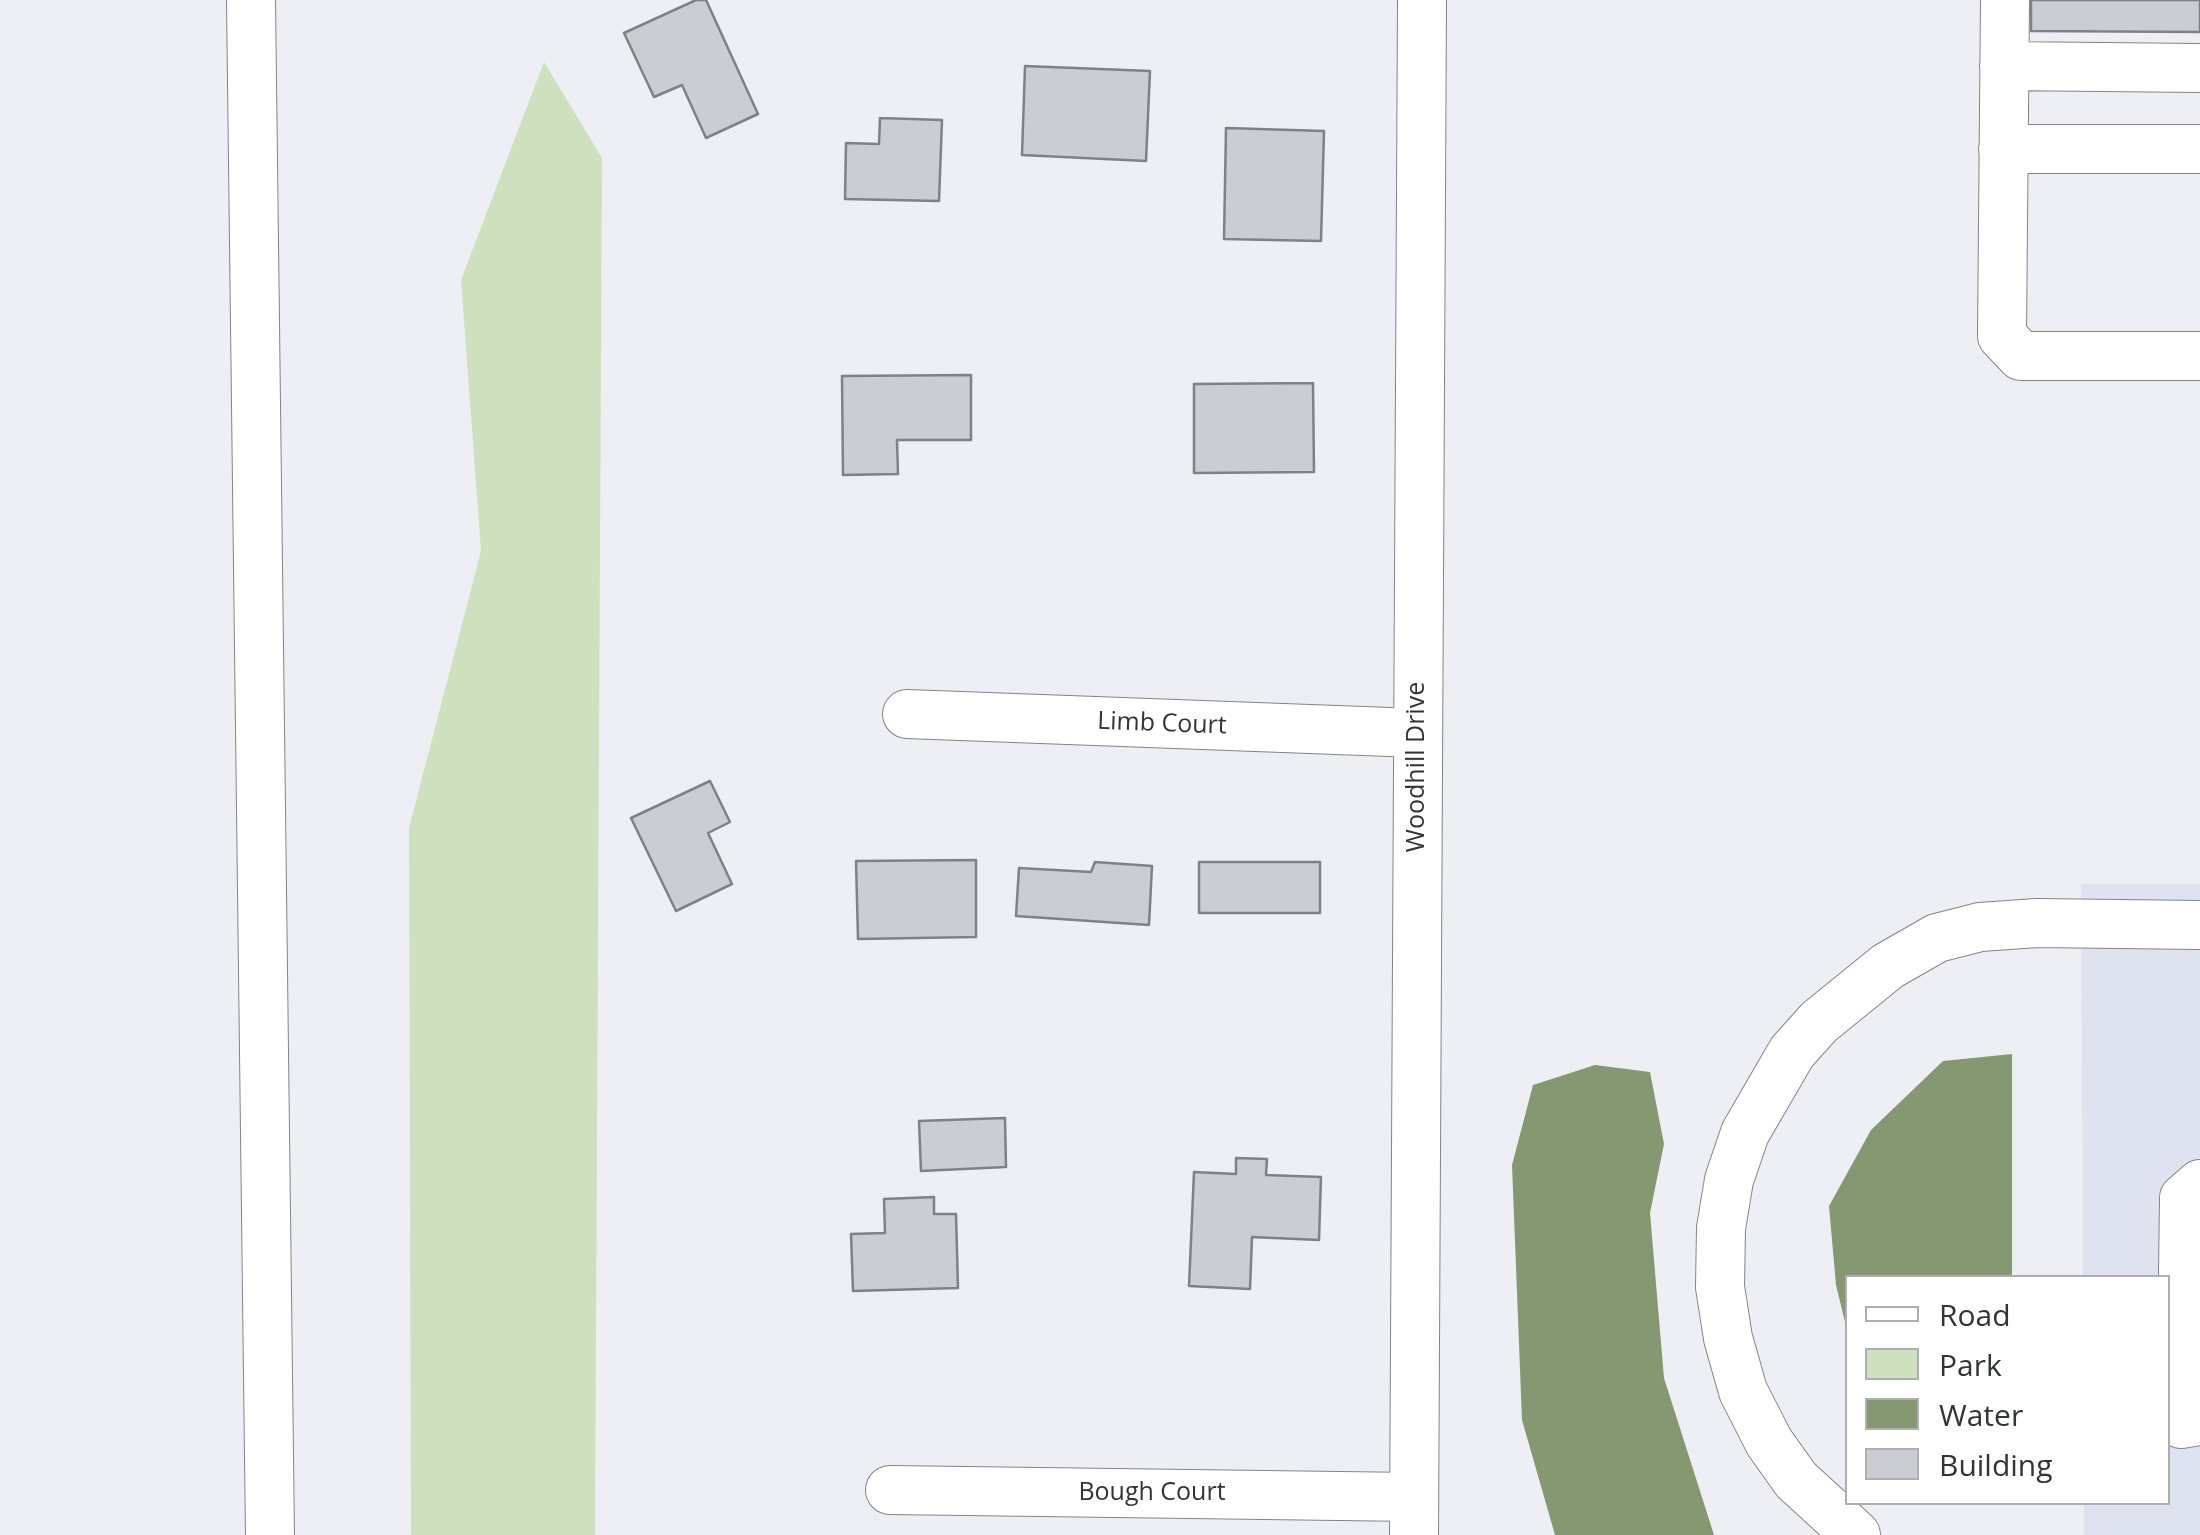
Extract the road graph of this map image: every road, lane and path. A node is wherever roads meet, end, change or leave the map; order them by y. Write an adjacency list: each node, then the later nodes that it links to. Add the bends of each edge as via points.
1 (251, 0): 16 (street)
2 (1422, 0): 10 (street, Woodhill Drive)
3 (2005, 0): 4 (street)
4 (2004, 66): 5 (street); 7 (street)
5 (2200, 68)
6 (2200, 149): 7 (street)
7 (2004, 150): 8 (street, via 2002,336 2021,356)
8 (2200, 356)
9 (907, 714): 10 (street, Limb Court)
10 (1418, 734): 15 (street, Woodhill Drive)
11 (2200, 925): 17 (street, via 2037,923 1938,938 1888,966 1819,1022 1792,1052 1745,1134 1721,1228 1728,1338 1743,1391 1769,1442 1796,1480)
12 (2200, 1184): 13 (street, via 2184,1198 2181,1424)
13 (2200, 1421)
14 (890, 1490): 15 (street, Bough Court)
15 (1414, 1516)
16 (270, 1535)
17 (1856, 1535)

